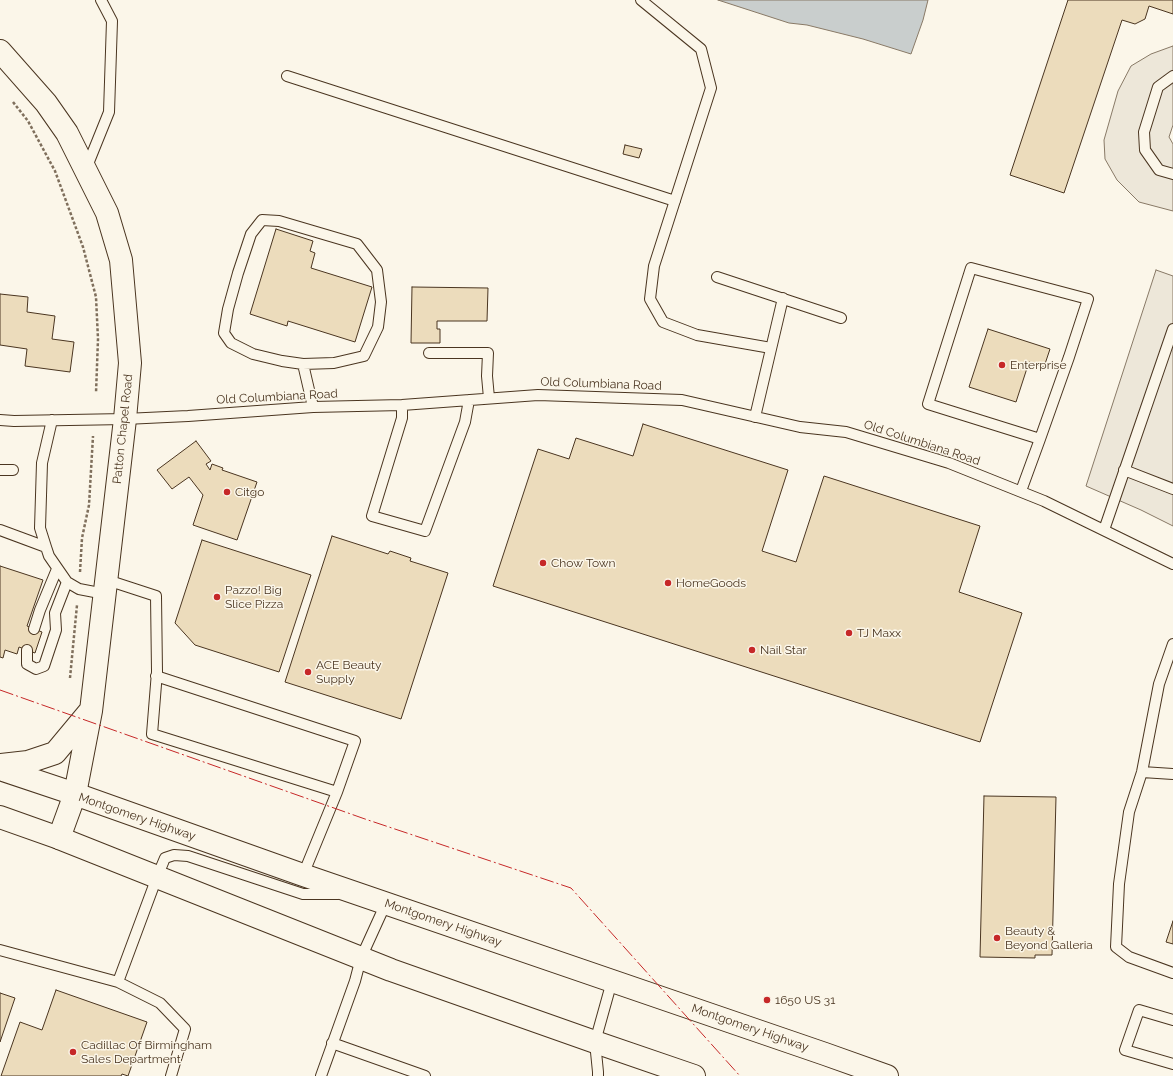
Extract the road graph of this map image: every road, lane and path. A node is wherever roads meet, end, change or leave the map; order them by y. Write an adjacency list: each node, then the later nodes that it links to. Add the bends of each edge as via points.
1 (101, 0): 7 (lane, via 112,21 109,112)
2 (641, 0): 9 (lane, via 700,49 711,88)
3 (0, 51): 7 (main road, Patton Chapel Road, via 46,104 67,133)
4 (287, 76): 9 (lane)
5 (1173, 76): 8 (lane, via 1158,87 1144,132 1145,150 1159,170)
6 (10, 98): 17 (path, via 28,121 55,171 83,247 96,297)
7 (86, 169): 23 (main road, Patton Chapel Road, via 107,213 121,260 130,363)
8 (1173, 174)
9 (675, 201): 14 (lane, via 654,266 650,299 663,322 697,335)
10 (717, 277): 11 (lane)
11 (782, 298): 12 (lane); 14 (lane)
12 (841, 318)
13 (1173, 329): 30 (lane)
14 (771, 348): 22 (lane)
15 (429, 353): 18 (lane, via 488,353)
16 (303, 364): 16 (lane, via 334,363 364,356 378,327 381,302 377,270 357,244 279,222 262,220 251,234 228,309 224,333 231,343 253,354); 21 (lane)
17 (96, 393)
18 (489, 398): 19 (lane, Old Columbiana Road); 22 (lane, Old Columbiana Road, via 538,395 682,400)
19 (469, 400): 20 (lane, Old Columbiana Road); 20 (lane, via 465,422 425,531 372,516 402,418)
20 (402, 406): 21 (lane, Old Columbiana Road)
21 (313, 407): 23 (lane, Old Columbiana Road)
22 (755, 417): 32 (lane, Old Columbiana Road, via 800,427 846,432 949,463)
23 (125, 419): 25 (lane, Old Columbiana Road); 39 (main road, Patton Chapel Road)
24 (0, 420): 25 (lane, Old Columbiana Road)
25 (52, 420): 35 (lane, via 42,463 40,528)
26 (93, 436): 40 (path, via 89,505 82,538)
27 (1040, 440): 27 (lane, via 1088,299 971,268 928,404); 32 (lane)
28 (0, 470): 29 (lane)
29 (13, 470)
30 (1124, 470): 31 (lane); 34 (lane)
31 (1173, 489)
32 (1021, 491): 34 (lane, Old Columbiana Road)
33 (0, 530): 35 (lane)
34 (1104, 530): 36 (lane, Old Columbiana Road)
35 (46, 547): 37 (lane)
36 (1173, 564)
37 (57, 568): 38 (lane); 41 (lane)
38 (67, 582): 40 (lane); 43 (lane, via 55,613 56,630 44,666 36,669 27,664)
39 (106, 587): 40 (lane); 44 (lane, via 156,596); 46 (main road, Patton Chapel Road)
40 (79, 589): 45 (path)
41 (34, 629)
42 (1173, 644): 49 (lane, via 1159,684)
43 (27, 650)
44 (156, 676): 51 (lane, via 152,734); 51 (lane, via 355,741)
45 (70, 678)
46 (91, 711): 47 (main road, via 55,753 28,762); 52 (main road, Patton Chapel Road)
47 (0, 765)
48 (0, 769): 52 (main road, Montgomery Highway)
49 (1142, 772): 50 (lane); 61 (lane, via 1129,812 1119,884 1116,947 1129,957)
50 (1173, 774)
51 (337, 792): 55 (lane)
52 (75, 794): 54 (main road, Patton Chapel Road); 55 (main road, Montgomery Highway)
53 (0, 817): 54 (main road)
54 (59, 838): 56 (main road)
55 (303, 875): 57 (main road, Montgomery Highway)
56 (157, 877): 57 (lane, via 165,858 174,855 188,856 303,894); 60 (main road); 63 (lane)
57 (358, 894): 58 (main road, Montgomery Highway)
58 (386, 903): 60 (lane); 62 (main road, Montgomery Highway)
59 (0, 950): 63 (lane)
60 (361, 958): 65 (main road); 66 (lane)
61 (1173, 973)
62 (612, 981): 65 (lane); 73 (main road, Montgomery Highway)
63 (118, 982): 68 (lane, via 160,1003 185,1029)
64 (1173, 1020): 67 (lane, via 1139,1010 1125,1050)
65 (595, 1042): 71 (lane); 72 (main road)
66 (332, 1043): 69 (lane); 70 (lane)
67 (1173, 1064)
68 (171, 1076)
69 (321, 1076)
70 (425, 1076)
71 (598, 1076)
72 (694, 1076)
73 (887, 1076)

